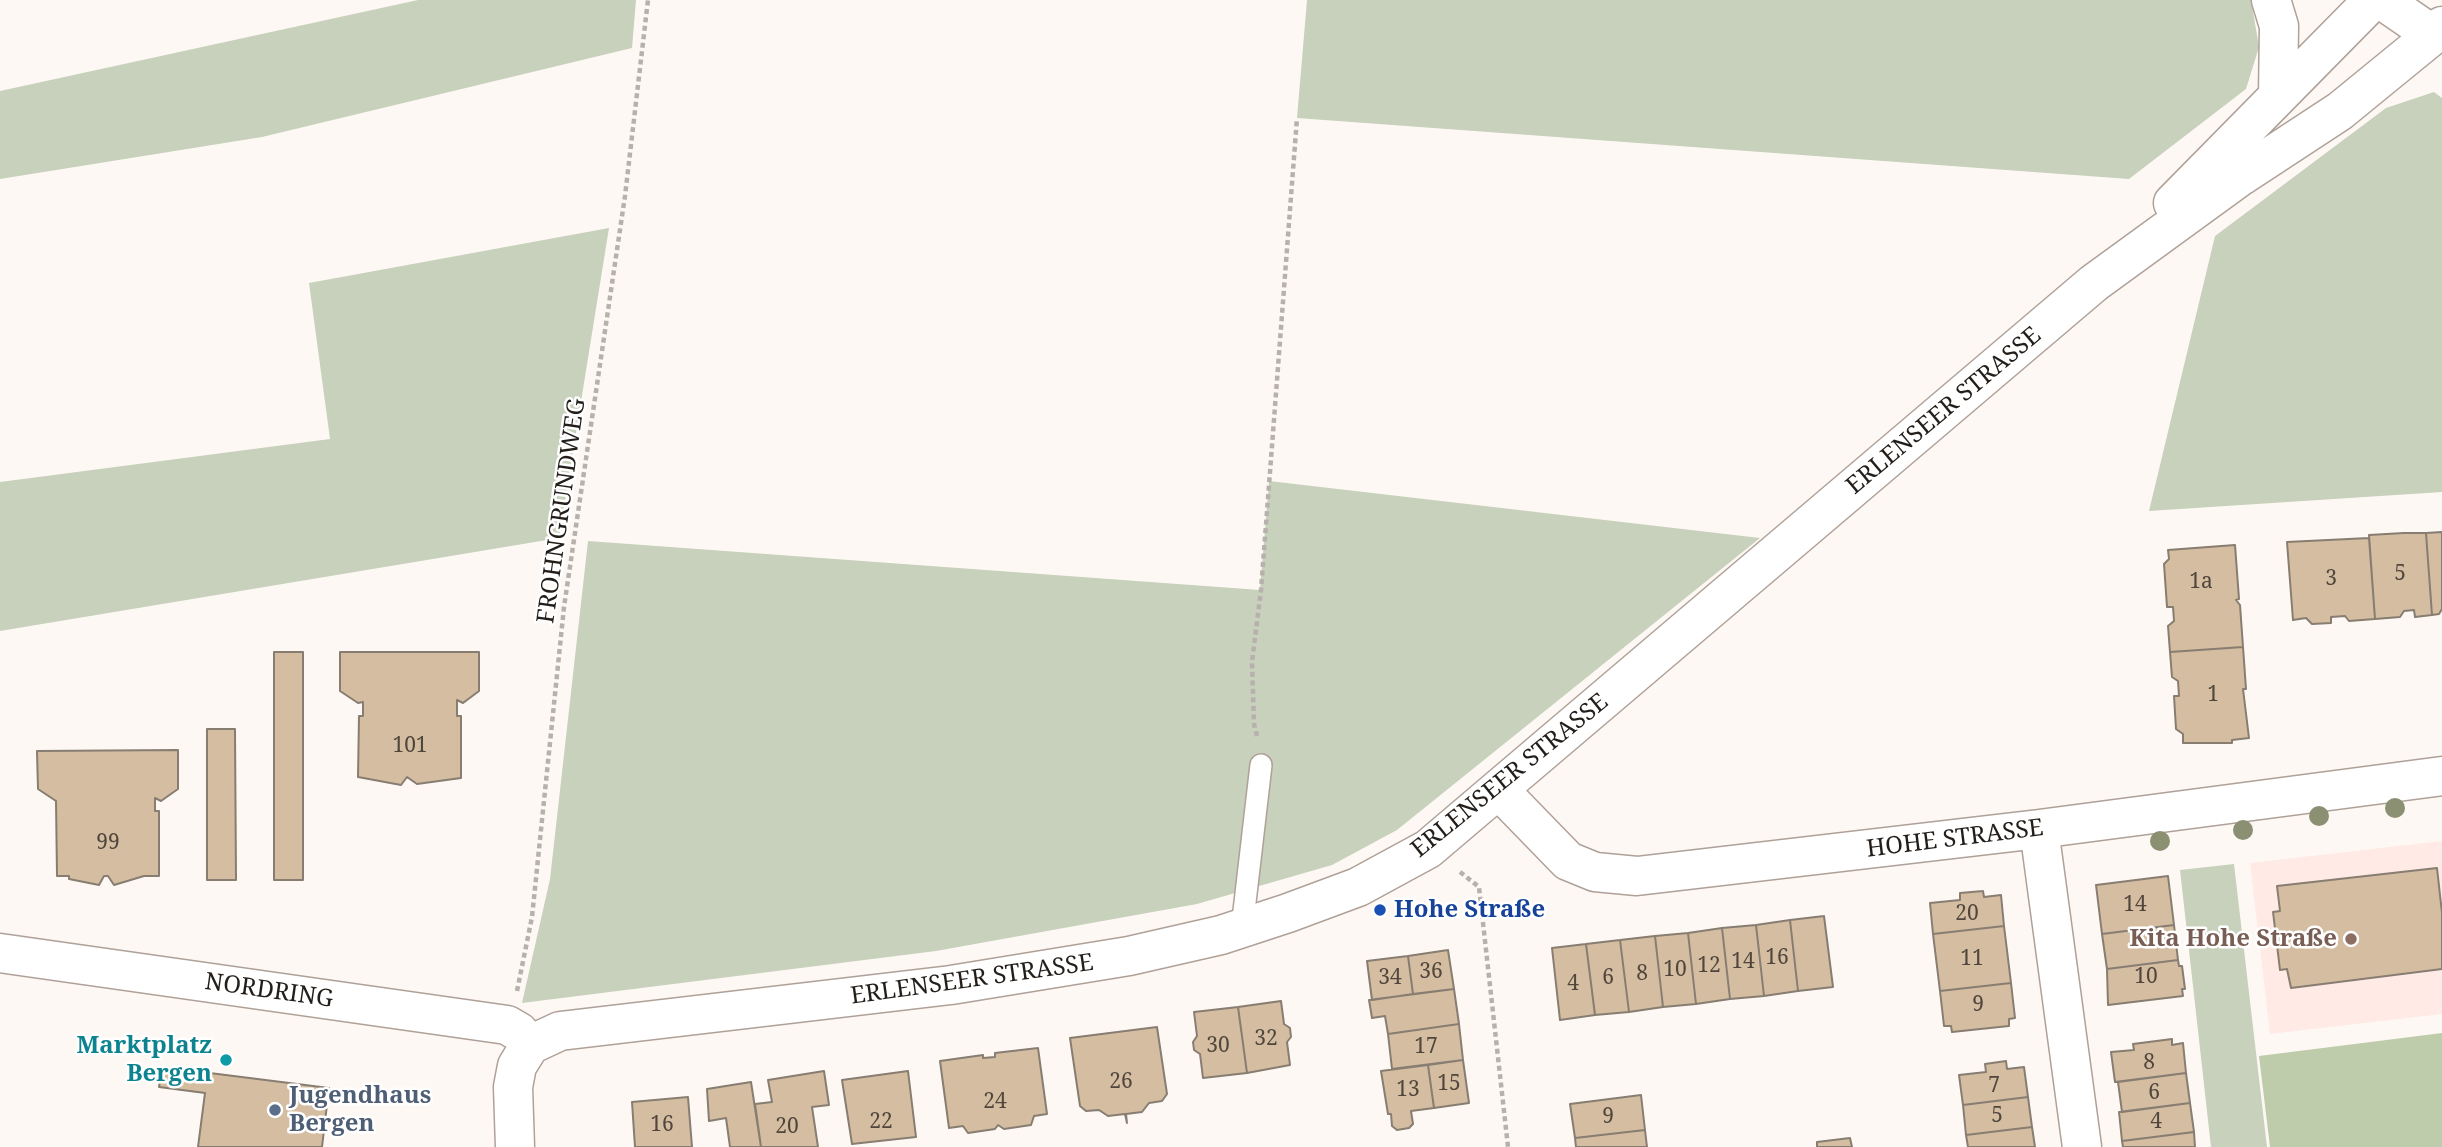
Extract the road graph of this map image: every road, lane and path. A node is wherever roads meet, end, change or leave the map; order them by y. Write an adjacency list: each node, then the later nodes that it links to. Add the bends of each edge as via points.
1 (648, 0): 16 (path, FROHNGRUNDWEG, via 625,196 564,607)
2 (2271, 0): 6 (street, via 2279,26)
3 (2373, 0): 6 (street, ERLENSEER STRASSE)
4 (2382, 0): 5 (street)
5 (2437, 31): 8 (street, ERLENSEER STRASSE, via 2340,111)
6 (2278, 96): 8 (street, ERLENSEER STRASSE)
7 (1297, 118): 9 (path, via 1252,662)
8 (2094, 283): 11 (street, ERLENSEER STRASSE)
9 (1261, 765): 14 (lane)
10 (2442, 776): 12 (street, HOHE STRASSE)
11 (1500, 790): 12 (street, HOHE STRASSE, via 1567,861 1595,872 1637,876); 13 (street, ERLENSEER STRASSE)
12 (2039, 829): 19 (street)
13 (1428, 849): 14 (street, ERLENSEER STRASSE, via 1358,887); 18 (path, via 1479,887)
14 (1242, 928): 16 (street, ERLENSEER STRASSE, via 1115,959 858,997)
15 (0, 953): 16 (street, NORDRING)
16 (518, 1035): 17 (street, via 513,1087)
17 (515, 1147)
18 (1508, 1147)
19 (2082, 1147)

